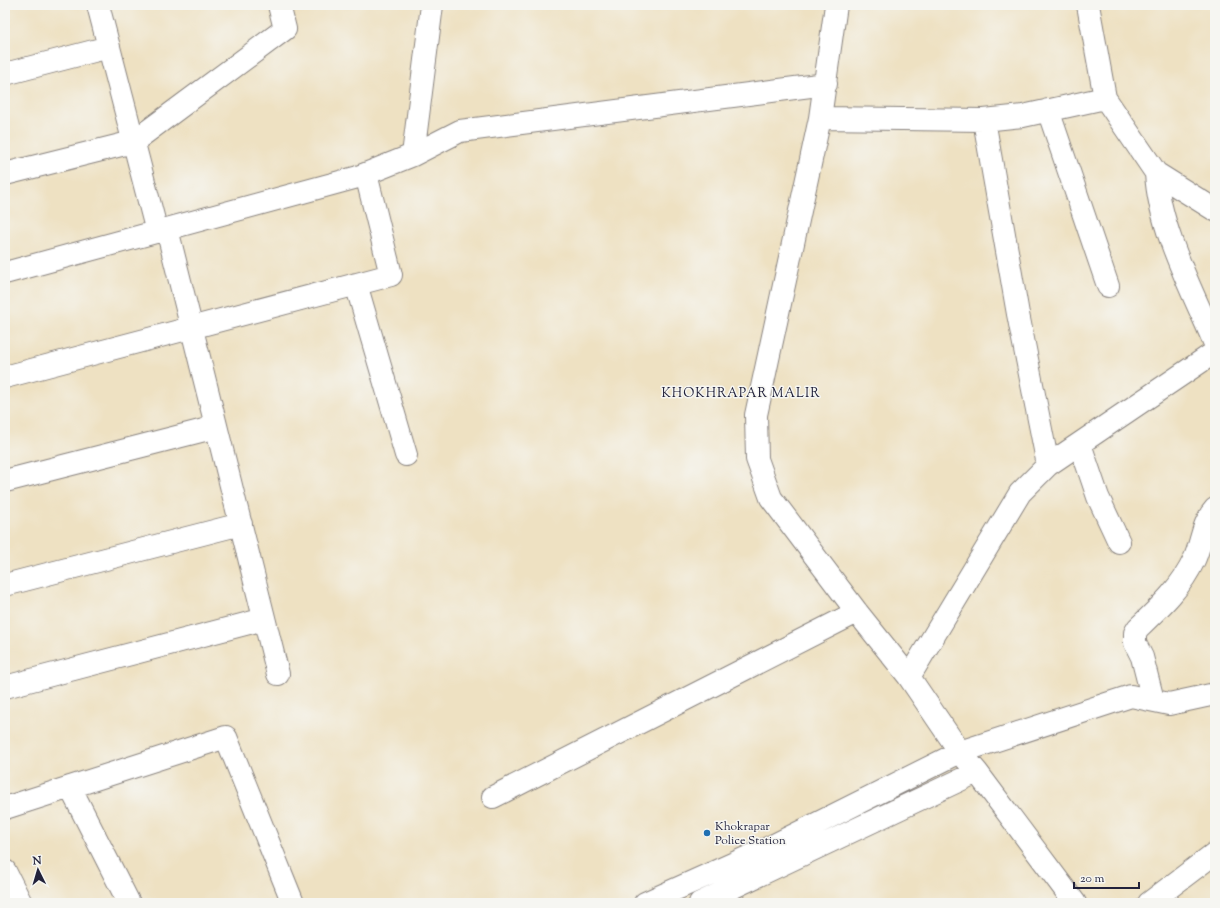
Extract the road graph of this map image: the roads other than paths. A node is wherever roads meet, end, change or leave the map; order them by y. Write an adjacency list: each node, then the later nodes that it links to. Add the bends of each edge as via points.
1 (98, 5): 6 (street)
2 (279, 5): 13 (street, via 285,29)
3 (432, 5): 14 (street)
4 (836, 5): 8 (street)
5 (1088, 5): 9 (street)
6 (109, 47): 7 (street); 13 (street)
7 (5, 74)
8 (826, 84): 11 (street); 14 (street, via 460,131)
9 (1105, 98): 10 (street); 15 (street)
10 (1048, 110): 12 (street); 22 (street)
11 (820, 118): 12 (street); 36 (street, via 756,415 757,459 771,498)
12 (984, 120): 30 (street)
13 (133, 142): 16 (street); 19 (street)
14 (413, 155): 17 (street)
15 (1156, 173): 18 (street); 24 (street, via 1166,227)
16 (5, 174)
17 (366, 174): 19 (street); 21 (street, via 391,275)
18 (1215, 210)
19 (162, 231): 20 (street); 23 (street)
20 (5, 273)
21 (356, 284): 23 (street); 29 (street)
22 (1108, 286)
23 (192, 328): 26 (street); 27 (street)
24 (1215, 344)
25 (1215, 352): 28 (street)
26 (5, 377)
27 (216, 427): 31 (street); 33 (street)
28 (1080, 444): 30 (street); 34 (street, via 1098,497)
29 (406, 455)
30 (1048, 465): 39 (street, via 1020,493)
31 (5, 481)
32 (1215, 509): 42 (street, via 1206,525 1195,559 1181,584 1135,632 1135,643 1145,668)
33 (241, 524): 35 (street); 37 (street)
34 (1119, 542)
35 (5, 585)
36 (857, 612): 39 (street); 46 (street)
37 (264, 619): 38 (street); 40 (street)
38 (278, 674)
39 (909, 677): 43 (street)
40 (5, 687)
41 (1215, 694): 42 (street, via 1169,704)
42 (1153, 700): 43 (street, via 1131,696)
43 (960, 752): 44 (street); 50 (street, via 768,848)
44 (977, 772): 55 (street); 56 (street)
45 (70, 787): 47 (street); 52 (street); 53 (street, via 226,737)
46 (493, 797)
47 (5, 808)
48 (1215, 853): 57 (street)
49 (5, 871): 51 (street)
50 (691, 883): 54 (street); 55 (street)
51 (21, 903)
52 (129, 903)
53 (294, 903)
54 (645, 903)
55 (700, 903)
56 (1075, 903)
57 (1149, 903)

